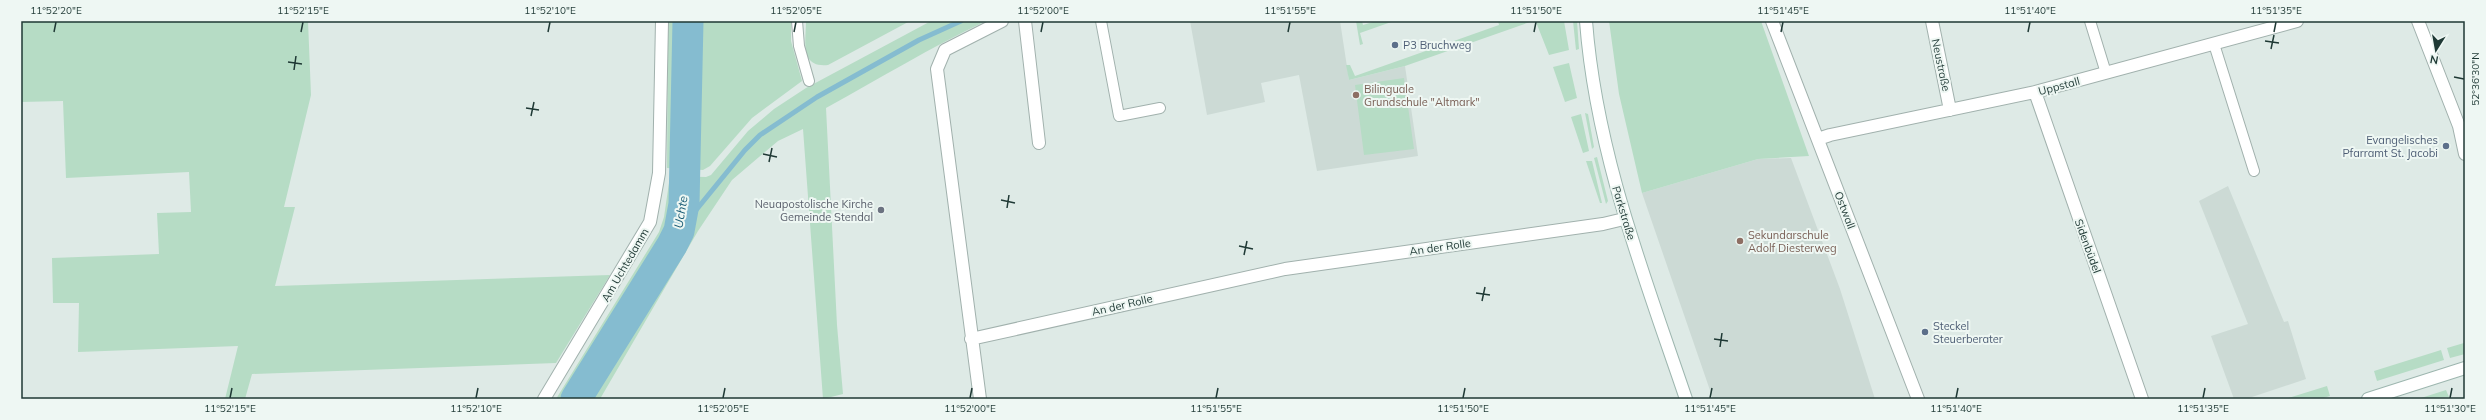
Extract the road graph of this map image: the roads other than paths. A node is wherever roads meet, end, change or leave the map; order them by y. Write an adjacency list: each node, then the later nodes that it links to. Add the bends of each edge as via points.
1 (662, 21): 26 (street, Am Uchtedamm, via 659,173 650,222)
2 (797, 21): 14 (lane, via 799,46)
3 (1002, 21): 24 (street, via 945,50 936,69)
4 (1025, 21): 20 (street)
5 (1101, 21): 16 (lane, via 1119,116)
6 (1586, 21): 23 (street, Parkstraße, via 1596,100)
7 (1772, 21): 19 (street, Ostwall)
8 (1932, 21): 17 (street, Neustraße)
9 (2090, 21): 13 (lane)
10 (2297, 21): 12 (street, Uppstall)
11 (2418, 21): 18 (street)
12 (2214, 44): 13 (street, Uppstall); 22 (lane)
13 (2106, 73): 15 (street, Uppstall)
14 (810, 81)
15 (2034, 92): 17 (street, Uppstall); 30 (street, Sidenbüdel)
16 (1160, 108)
17 (1950, 110): 19 (street, Uppstall)
18 (2462, 125): 21 (street)
19 (1818, 139): 29 (street, Ostwall)
20 (1039, 143)
21 (2465, 154)
22 (2254, 171)
23 (1624, 219): 24 (street, An der Rolle, via 1285,269); 28 (street, Parkstraße)
24 (971, 339): 27 (street)
25 (2465, 368): 31 (street)
26 (544, 399)
27 (980, 399)
28 (1686, 399)
29 (1918, 399)
30 (2142, 399)
31 (2368, 399)

